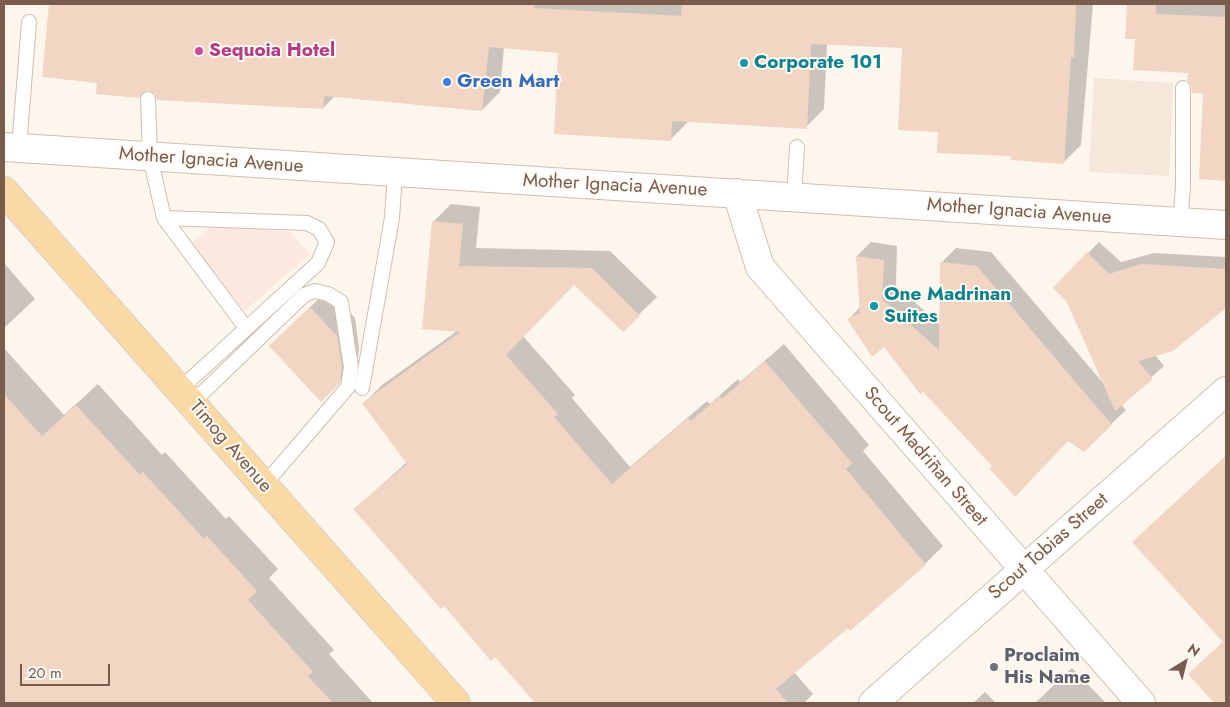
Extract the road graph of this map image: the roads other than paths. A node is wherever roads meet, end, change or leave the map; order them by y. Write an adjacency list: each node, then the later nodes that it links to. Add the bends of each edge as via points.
1 (30, 22): 5 (lane)
2 (1183, 88): 12 (lane)
3 (148, 99): 6 (lane)
4 (797, 147): 10 (lane)
5 (12, 148): 6 (street, Mother Ignacia Avenue)
6 (150, 157): 7 (street, Mother Ignacia Avenue); 11 (lane)
7 (396, 174): 9 (street, Mother Ignacia Avenue); 15 (lane, via 392,218)
8 (4, 190): 17 (main road, Timog Avenue)
9 (737, 193): 10 (street, Mother Ignacia Avenue); 19 (street, Scout Madriñan Street, via 760,267)
10 (794, 197): 12 (street, Mother Ignacia Avenue)
11 (164, 218): 14 (lane); 14 (lane, via 307,223 319,229 327,242 318,263)
12 (1180, 222): 13 (street, Mother Ignacia Avenue)
13 (1226, 226)
14 (246, 328): 17 (lane)
15 (362, 388)
16 (1226, 391): 19 (street, Scout Tobias Street)
17 (186, 396): 18 (main road, Timog Avenue); 18 (lane, via 304,295 315,291 341,302 351,368 348,387)
18 (264, 485): 20 (main road, Timog Avenue)
19 (1023, 569): 21 (street, Scout Tobias Street); 22 (street, Scout Madriñan Street)
20 (456, 703)
21 (873, 703)
22 (1141, 703)

